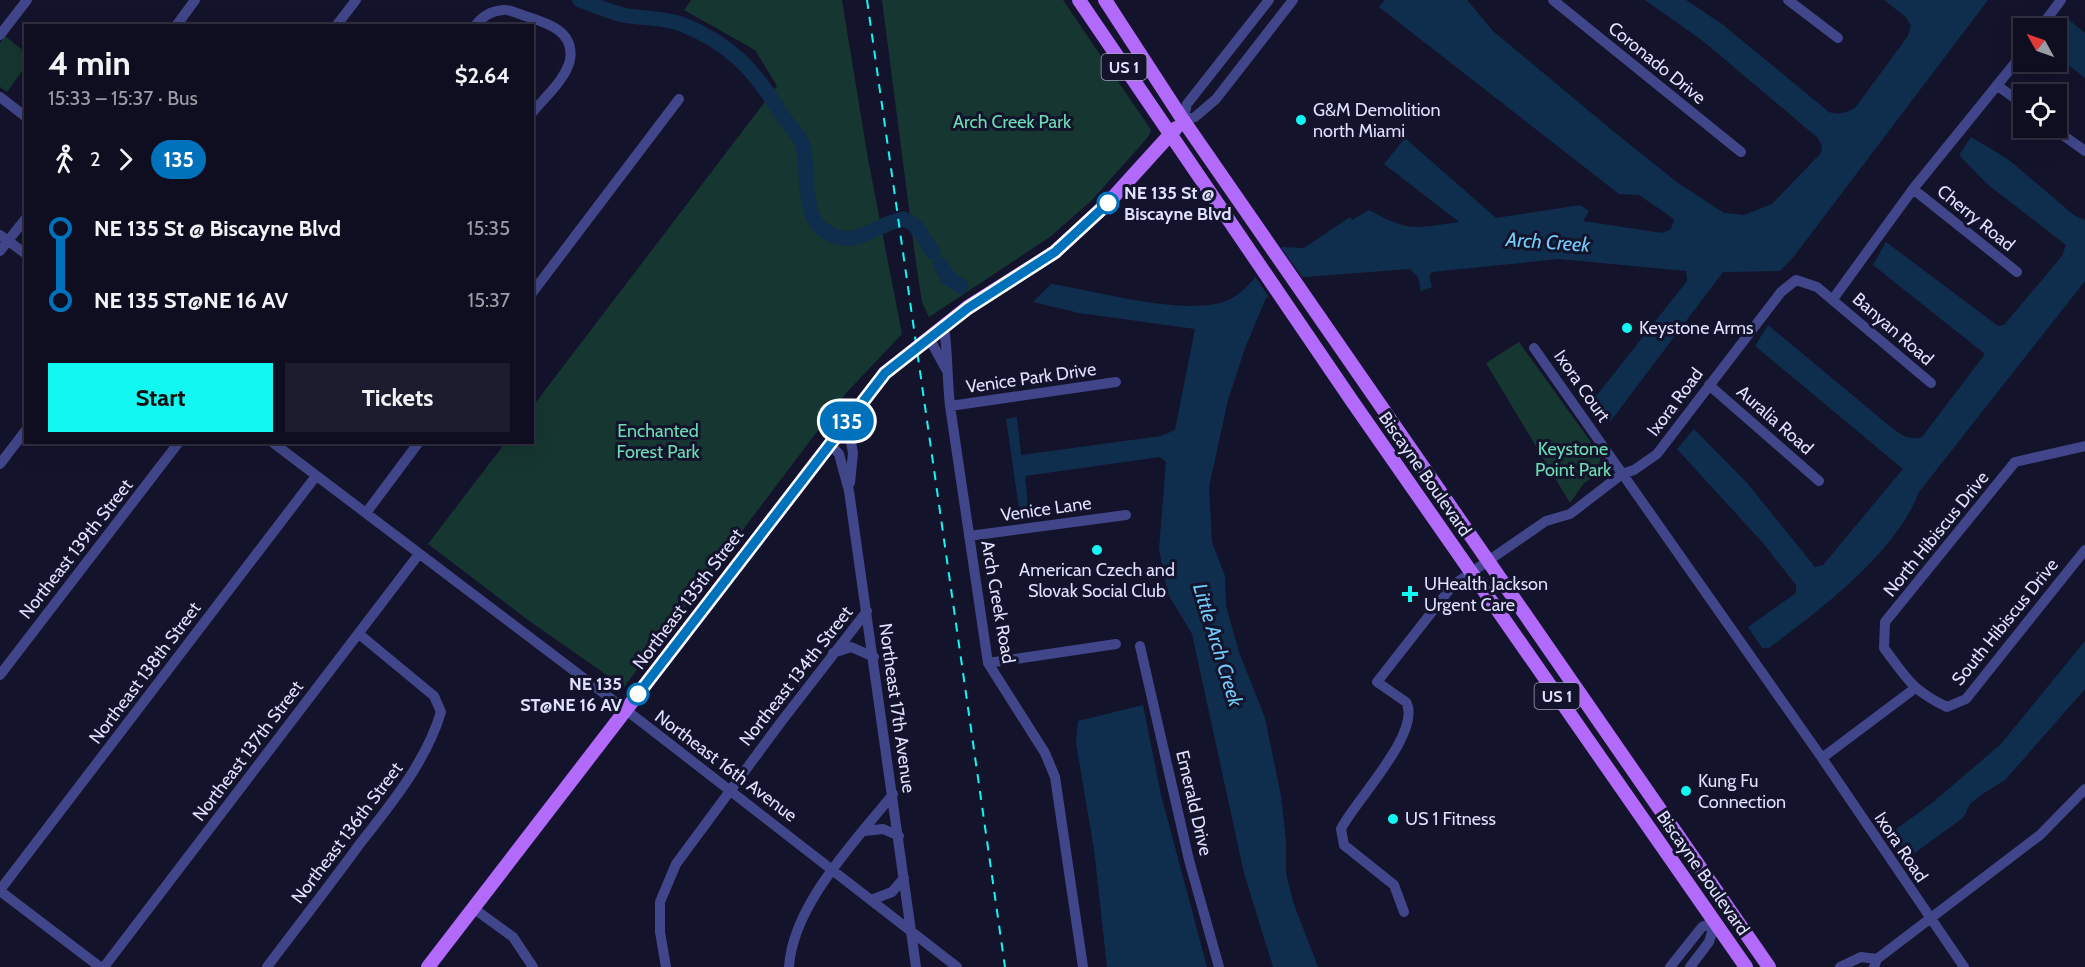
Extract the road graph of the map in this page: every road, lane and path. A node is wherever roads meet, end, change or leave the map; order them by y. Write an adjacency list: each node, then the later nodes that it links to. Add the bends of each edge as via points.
1 (27, 0): 15 (street)
2 (195, 0): 12 (street)
3 (356, 0): 13 (street)
4 (1079, 0): 25 (main road, Biscayne Boulevard / US 1)
5 (1105, 0): 24 (main road, Biscayne Boulevard / US 1)
6 (1269, 0): 24 (street, Northeast 135th Street, via 1187,104)
7 (1293, 0): 24 (street, Northeast 135th Street, via 1216,99 1195,117)
8 (1553, 0): 28 (street, Coronado Drive)
9 (1788, 0): 16 (street)
10 (2061, 0): 11 (street)
11 (2048, 18)
12 (177, 24)
13 (338, 24)
14 (477, 24): 22 (street, via 483,16 504,10 552,25 570,43 566,70)
15 (0, 35)
16 (1838, 38)
17 (2013, 66): 18 (street)
18 (1998, 86): 20 (street); 29 (street)
19 (0, 97): 23 (street)
20 (2013, 97)
21 (679, 99): 35 (street)
22 (534, 110)
23 (24, 115)
24 (1183, 120): 25 (main road, Northeast 135th Street); 64 (main road, Biscayne Boulevard / US 1)
25 (1170, 135): 37 (main road, Northeast 135th Street, via 1108,203 1055,252); 65 (main road, Biscayne Boulevard / US 1)
26 (2067, 138): 27 (street)
27 (2085, 151)
28 (1741, 152)
29 (1913, 189): 34 (street, Cherry Road); 36 (street)
30 (24, 220): 31 (street)
31 (4, 238): 32 (street); 33 (street)
32 (0, 251)
33 (24, 253)
34 (2017, 272)
35 (534, 290)
36 (1833, 299): 44 (street, Banyan Road); 45 (street, Ixora Road, via 1818,286 1796,280 1780,292)
37 (968, 308): 38 (main road, Northeast 135th Street); 41 (main road, Northeast 135th Street, via 938,321 915,338)
38 (944, 327): 39 (main road, Northeast 135th Street); 42 (street, Arch Creek Road, via 948,347)
39 (929, 338): 41 (main road, Northeast 135th Street); 42 (street, Arch Creek Road)
40 (1534, 348): 55 (street, Ixora Court)
41 (890, 369): 47 (main road, Northeast 135th Street)
42 (946, 369): 46 (street, Arch Creek Road)
43 (1116, 382): 46 (street, Venice Park Drive)
44 (1931, 384)
45 (1708, 385): 55 (street, Ixora Road, via 1657,454); 57 (street, Auralia Road)
46 (950, 406): 61 (street, Arch Creek Road)
47 (846, 422): 49 (main road, Northeast 135th Street); 58 (street, Northeast 17th Avenue, via 853,453)
48 (24, 433): 54 (street)
49 (829, 443): 58 (street, Northeast 17th Avenue, via 839,454); 75 (main road, Northeast 135th Street)
50 (177, 444): 73 (street, Northeast 139th Street)
51 (275, 444): 56 (street, Northeast 16th Avenue)
52 (418, 444): 59 (street)
53 (2085, 446): 74 (street, North Hibiscus Drive, via 2015,462 1886,622 1884,648)
54 (0, 464)
55 (1623, 474): 64 (street, via 1570,514 1546,521); 76 (street, Ixora Road)
56 (316, 476): 59 (street, Northeast 16th Avenue); 85 (street, Northeast 138th Street)
57 (1819, 481)
58 (849, 490): 66 (street, Northeast 17th Avenue)
59 (366, 513): 63 (street, Northeast 16th Avenue)
60 (1126, 515): 61 (street, Venice Lane)
61 (969, 536): 72 (street, Arch Creek Road)
62 (2085, 550): 74 (street, South Hibiscus Drive, via 1966,699 1947,707)
63 (419, 554): 67 (street, Northeast 137th Street); 75 (street, Northeast 16th Avenue)
64 (1488, 561): 65 (street); 87 (main road, Biscayne Boulevard / US 1)
65 (1471, 572): 84 (main road, Biscayne Boulevard / US 1); 89 (street, via 1453,585 1377,682 1406,702 1409,716 1385,768 1344,823 1340,836 1344,845 1394,885)
66 (867, 611): 70 (street, Northeast 134th Street); 71 (street, Northeast 17th Avenue)
67 (359, 634): 95 (street, Northeast 137th Street); 96 (street, Northeast 136th Street, via 434,696 441,712 420,760 393,800)
68 (1116, 644): 72 (street)
69 (1140, 646): 104 (street, Emerald Drive, via 1189,860)
70 (833, 653): 71 (street, via 851,647); 78 (street, Northeast 134th Street)
71 (874, 657): 79 (street, Northeast 17th Avenue)
72 (988, 663): 103 (street, Arch Creek Road, via 1053,771)
73 (0, 675)
74 (1914, 689): 76 (street)
75 (625, 712): 78 (street, Northeast 16th Avenue); 88 (main road, Northeast 135th Street)
76 (1822, 758): 90 (street, Ixora Road)
77 (2085, 789): 90 (street, via 2040,836)
78 (730, 791): 82 (street, Northeast 16th Avenue); 99 (street, Northeast 134th Street, via 676,864 660,902)
79 (893, 794): 80 (street); 81 (street, Northeast 17th Avenue)
80 (865, 831): 81 (street, via 883,829); 82 (street)
81 (899, 836): 83 (street, Northeast 17th Avenue)
82 (834, 870): 86 (street, Northeast 16th Avenue); 100 (street, via 799,924)
83 (904, 879): 86 (street, via 892,892); 92 (street, Northeast 17th Avenue)
84 (1688, 884): 87 (main road, via 1717,903); 91 (main road, Biscayne Boulevard / US 1)
85 (0, 890): 95 (street)
86 (871, 900): 92 (street, Northeast 16th Avenue)
87 (1724, 901): 93 (main road, Biscayne Boulevard / US 1)
88 (473, 908): 97 (main road, Northeast 135th Street); 98 (street, via 513,937)
89 (1404, 912)
90 (1930, 920): 94 (street); 110 (street, Ixora Road)
91 (1715, 922): 93 (main road, via 1737,929); 105 (street, via 1702,927); 106 (street, via 1709,942); 107 (main road, Biscayne Boulevard / US 1)
92 (911, 931): 101 (street, Northeast 17th Avenue); 102 (street, Northeast 16th Avenue)
93 (1753, 944): 108 (main road, Biscayne Boulevard / US 1)
94 (1876, 963): 109 (street, via 1861,957)
95 (102, 967)
96 (267, 967)
97 (428, 967)
98 (533, 967)
99 (666, 967)
100 (789, 967)
101 (916, 967)
102 (957, 967)
103 (1083, 967)
104 (1219, 967)
105 (1670, 967)
106 (1690, 967)
107 (1746, 967)
108 (1769, 967)
109 (1840, 967)
110 (1964, 967)

